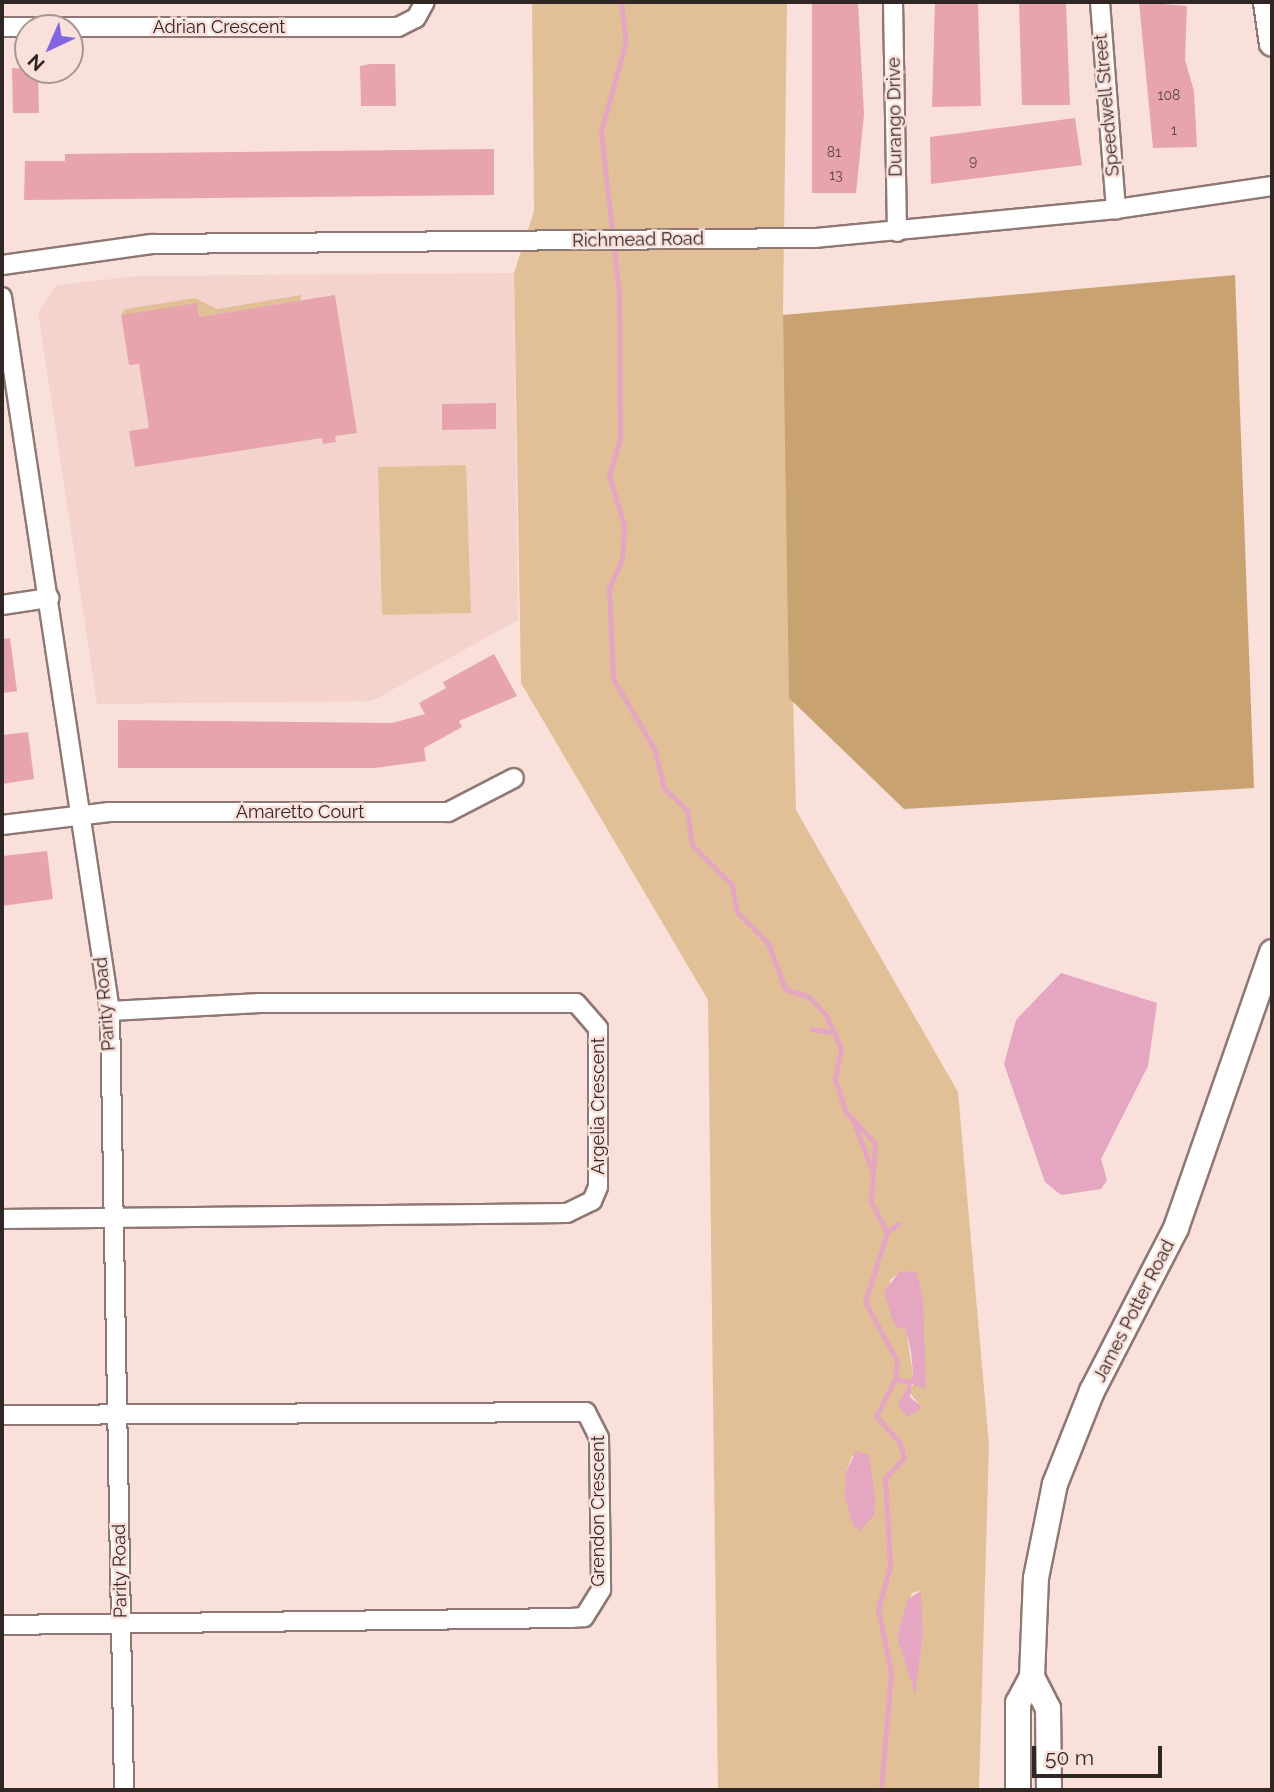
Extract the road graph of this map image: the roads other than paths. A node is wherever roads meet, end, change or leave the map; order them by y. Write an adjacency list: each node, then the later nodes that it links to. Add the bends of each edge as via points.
1 (425, 2): 5 (street, Adrian Crescent, via 416,18 398,27)
2 (893, 2): 9 (street, Durango Drive)
3 (1100, 2): 8 (street, Speedwell Street)
4 (1266, 2): 6 (main road)
5 (2, 27)
6 (1272, 44)
7 (1272, 186): 8 (street, Richmead Road)
8 (1116, 209): 9 (street, Richmead Road)
9 (897, 232): 10 (street, Richmead Road, via 682,239 152,244)
10 (2, 265)
11 (2, 297): 12 (street, Parity Road)
12 (6, 378): 13 (street, Parity Road)
13 (49, 598): 14 (street); 16 (street, Parity Road)
14 (2, 605)
15 (514, 778): 16 (street, Amaretto Court, via 448,812)
16 (79, 813): 17 (street, Amaretto Court); 19 (street, Parity Road)
17 (2, 825)
18 (1272, 952): 26 (main road, James Potter Road, via 1176,1228 1092,1391 1055,1484 1036,1578)
19 (110, 1012): 20 (street, Parity Road); 20 (street, Argelia Crescent, via 556,1002 576,1003 598,1028 598,1187 579,1211)
20 (114, 1217): 21 (street); 22 (street, Parity Road)
21 (2, 1219)
22 (117, 1411): 23 (street); 24 (street, Parity Road); 24 (street, Grendon Crescent, via 571,1409 593,1416 599,1438 601,1590 584,1617)
23 (2, 1415)
24 (121, 1621): 25 (street); 27 (street, Parity Road)
25 (2, 1625)
26 (1032, 1677): 28 (main road, James Potter Road, via 1018,1703); 29 (main road, James Potter Road, via 1048,1707)
27 (124, 1790)
28 (1018, 1790)
29 (1049, 1790)

